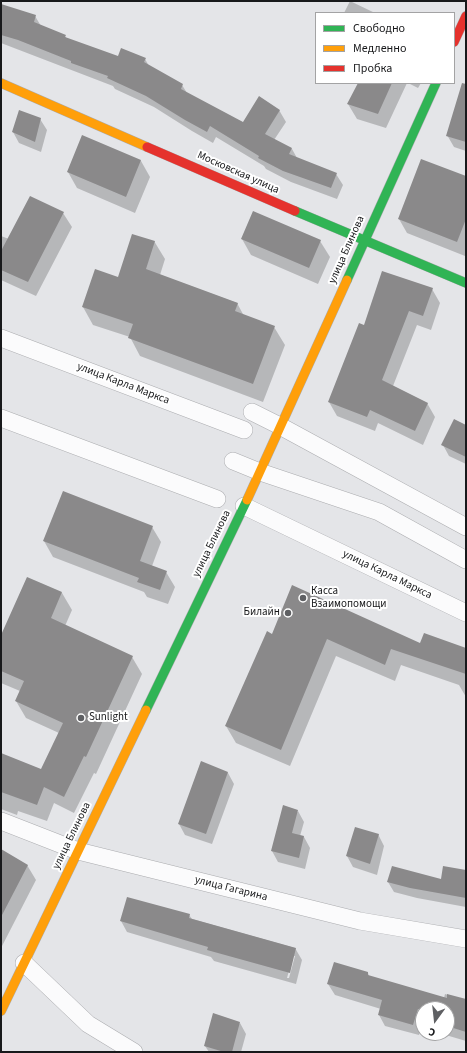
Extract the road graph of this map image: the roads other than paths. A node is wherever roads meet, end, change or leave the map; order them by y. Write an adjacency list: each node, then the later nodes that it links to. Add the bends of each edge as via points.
1 (466, 16): 2 (main road)
2 (455, 40)
3 (1, 83): 5 (main road, Московская улица)
4 (436, 84): 5 (main road, улица Блинова)
5 (364, 241): 6 (main road, Московская улица); 10 (main road, улица Блинова)
6 (466, 283)
7 (1, 338): 11 (street, улица Карла Маркса)
8 (252, 412): 10 (street)
9 (1, 418): 14 (street)
10 (280, 426): 13 (main road, улица Блинова); 16 (street)
11 (244, 430)
12 (233, 461): 13 (street)
13 (260, 472): 15 (main road, улица Блинова); 17 (street, via 378,512)
14 (217, 499)
15 (244, 506): 18 (street, улица Карла Маркса); 20 (main road, улица Блинова)
16 (466, 527)
17 (466, 560)
18 (466, 613)
19 (1, 821): 20 (street, улица Гагарина)
20 (78, 851): 21 (street, улица Гагарина, via 360,921); 22 (main road, улица Блинова)
21 (466, 939)
22 (24, 963): 23 (main road, улица Блинова); 24 (street, via 88,1024)
23 (1, 1011)
24 (134, 1052)

